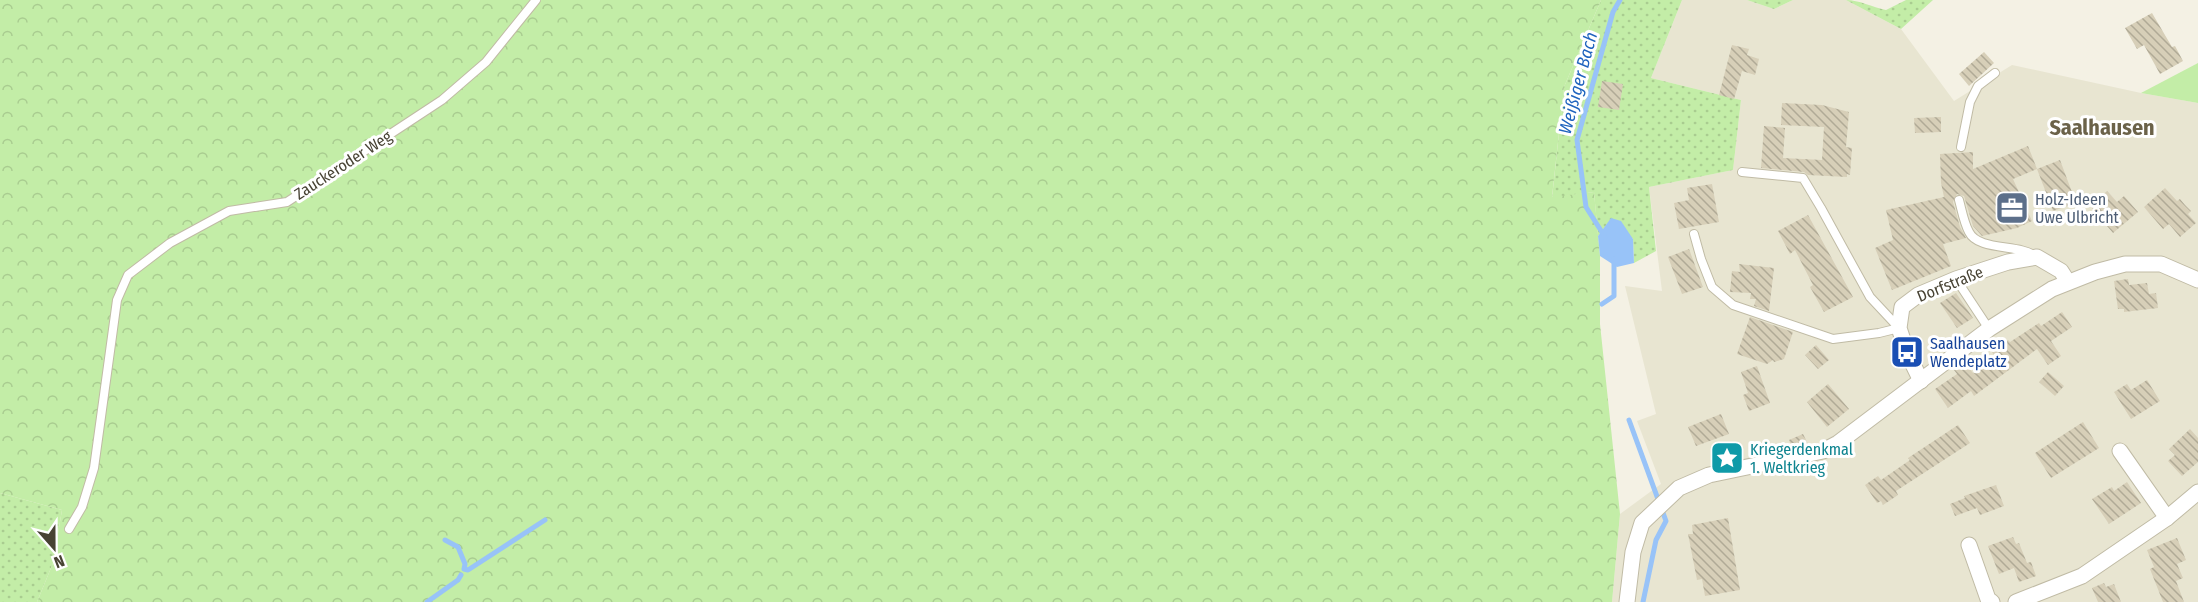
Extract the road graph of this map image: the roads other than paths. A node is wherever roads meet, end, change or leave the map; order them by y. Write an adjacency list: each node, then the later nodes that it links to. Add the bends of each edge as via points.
1 (536, 0): 17 (lane, Zauckeroder Weg, via 486,62 442,100 287,201 229,211 170,243 128,275 117,300 94,468 82,507)
2 (1995, 73): 3 (lane, via 1978,86 1970,102)
3 (1961, 147)
4 (1742, 172): 11 (lane, via 1803,178 1870,297)
5 (1959, 200): 7 (lane, via 1970,235 1992,245 2029,251)
6 (1694, 234): 11 (lane, via 1712,287 1733,304 1833,339)
7 (2037, 257): 8 (street, Dorfstraße); 10 (street, via 2061,271)
8 (1956, 279): 11 (street, Dorfstraße, via 1918,295 1902,307); 12 (lane)
9 (2198, 280): 10 (street, via 2161,264 2126,264)
10 (2068, 282): 12 (street)
11 (1899, 328): 13 (street)
12 (1989, 329): 13 (street)
13 (1921, 381): 19 (street, via 1823,451 1709,476 1679,488 1642,523 1633,552)
14 (2120, 451): 16 (street)
15 (2198, 492): 16 (street)
16 (2167, 518): 21 (street, via 2082,576)
17 (69, 529)
18 (1970, 545): 20 (street)
19 (1627, 602)
20 (1992, 602)
21 (2016, 602)

